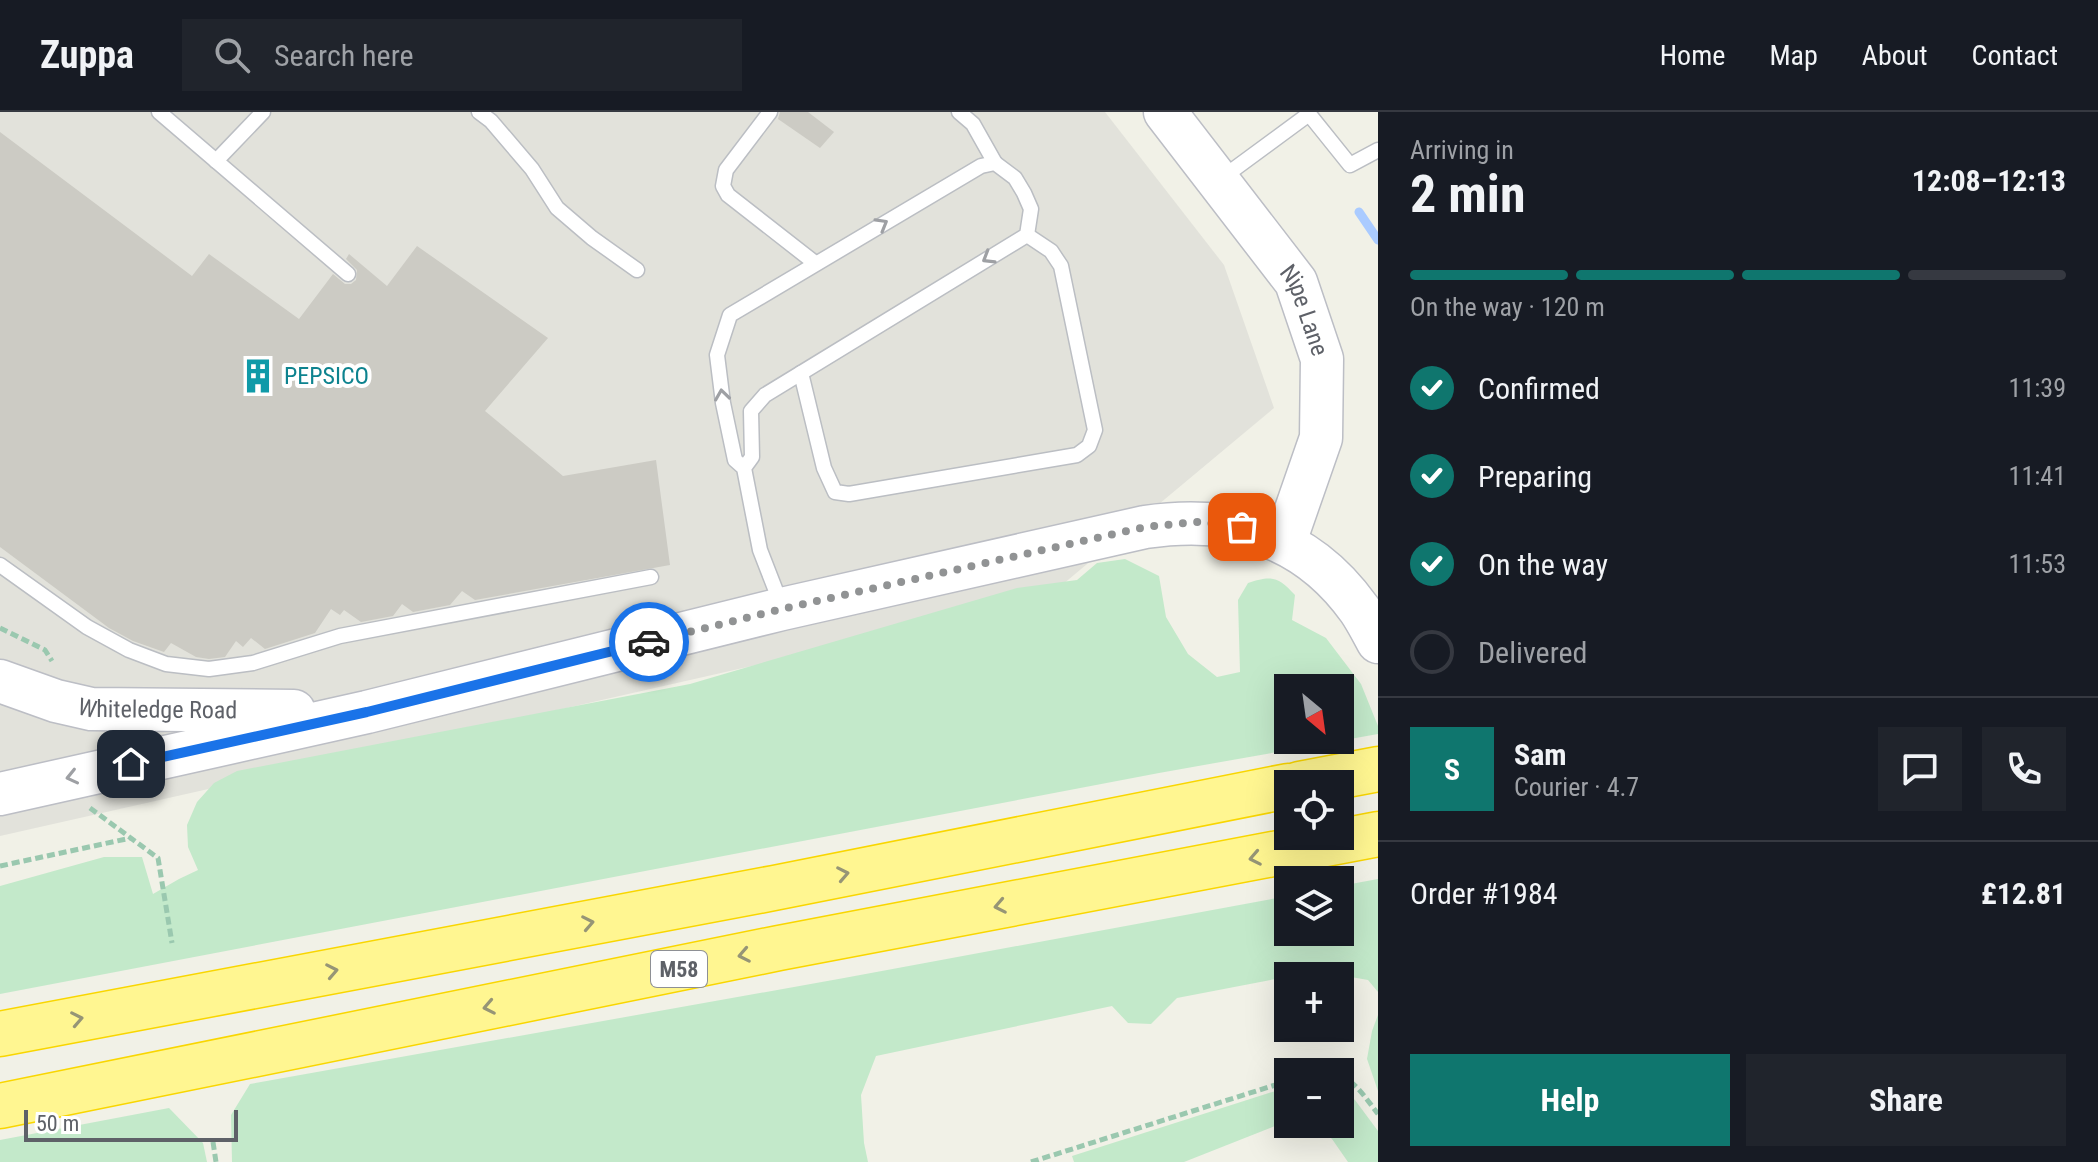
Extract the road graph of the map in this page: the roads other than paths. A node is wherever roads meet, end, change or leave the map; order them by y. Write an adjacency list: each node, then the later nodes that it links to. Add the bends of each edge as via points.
1 (159, 112): 8 (lane)
2 (263, 112): 8 (lane)
3 (479, 112): 13 (lane, via 532,169 557,208)
4 (770, 112): 12 (lane, via 726,170 723,186)
5 (959, 112): 9 (lane, via 973,124)
6 (1165, 112): 10 (street, Nipe Lane)
7 (1378, 150): 10 (lane, via 1350,165 1309,114)
8 (216, 161): 14 (lane)
9 (995, 163): 11 (lane, via 1024,193 1031,209); 12 (lane, one-way to 9, via 981,166)
10 (1218, 181): 17 (street, Nipe Lane, via 1296,282 1322,359 1321,438)
11 (1027, 235): 15 (lane, one-way to 15); 15 (lane, via 1051,251 1061,266 1095,430 1089,446 1077,455 849,494 835,492)
12 (815, 263): 16 (lane, one-way to 12, via 735,460 717,355 730,315)
13 (637, 270)
14 (348, 274)
15 (801, 373): 16 (lane, via 765,395 751,411 752,457)
16 (744, 468): 20 (lane, via 760,550)
17 (1283, 542): 20 (street, Whiteledge Road, via 1220,523 1172,523); 21 (street, Whiteledge Road, via 1342,589)
18 (0, 565): 19 (lane, via 129,650 166,664 209,669 253,663 340,636)
19 (651, 577)
20 (782, 609): 23 (street, Whiteledge Road)
21 (1378, 642)
22 (0, 681): 23 (street, Whiteledge Road, via 91,709)
23 (367, 712): 27 (street, Whiteledge Road, one-way to 27)
24 (1378, 769): 25 (highway)
25 (1354, 774)
26 (1274, 789): 29 (highway, one-way to 26)
27 (0, 794)
28 (1369, 836): 30 (highway, M58, one-way to 30, via 779,948)
29 (0, 1034)
30 (0, 1106)

